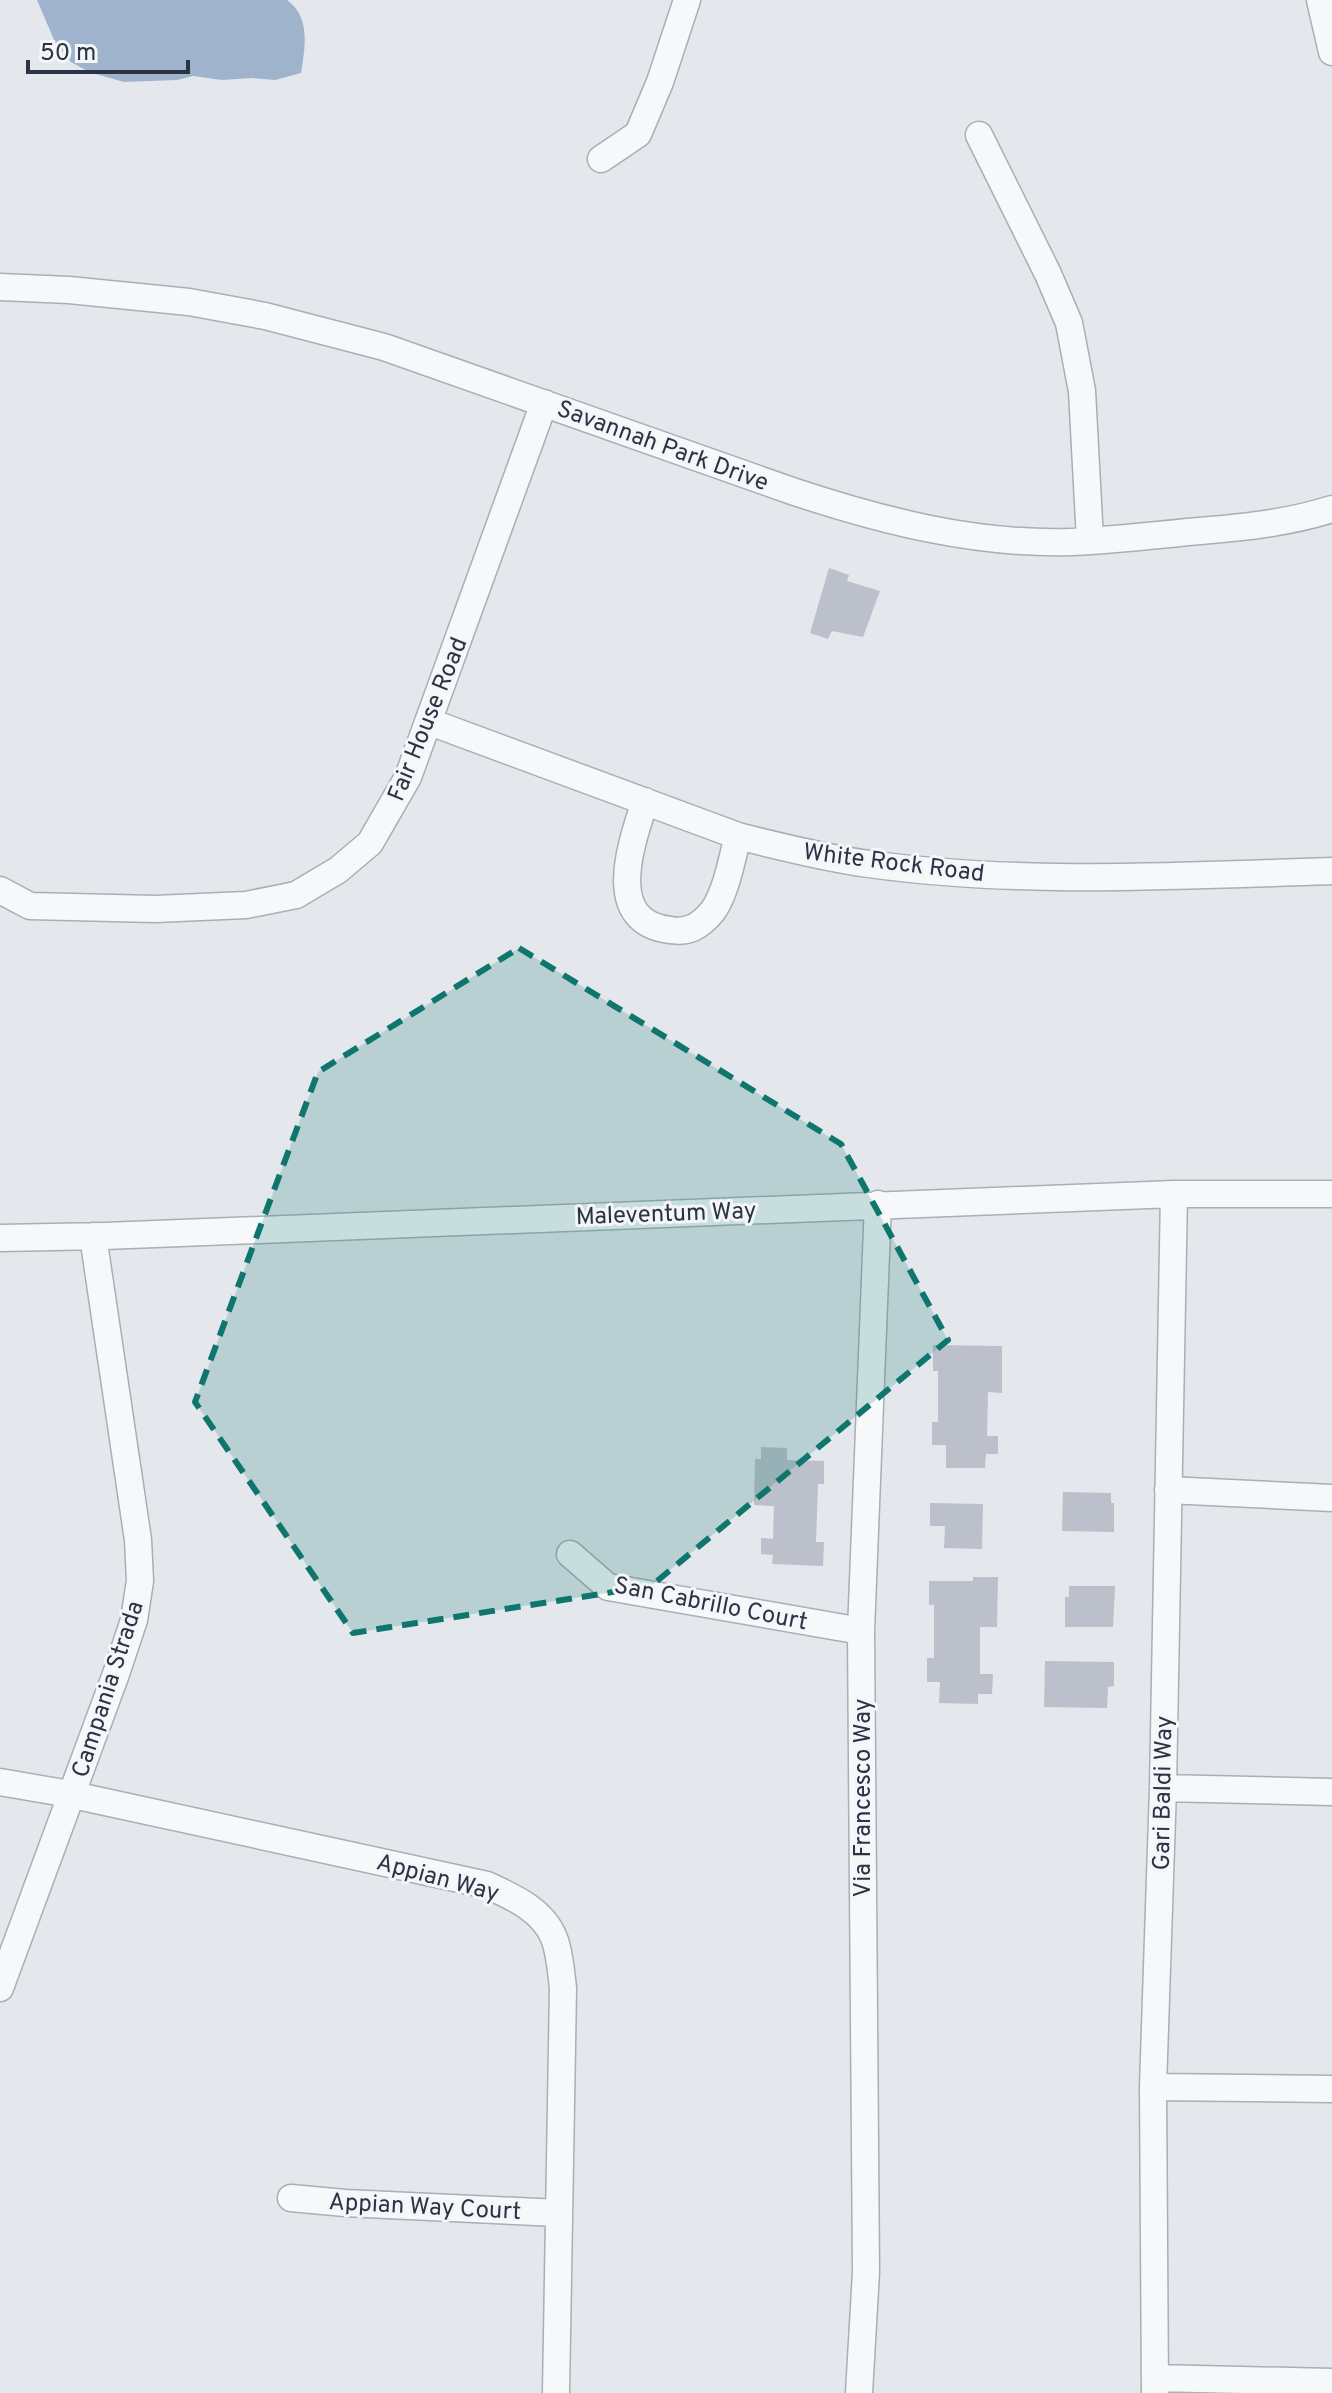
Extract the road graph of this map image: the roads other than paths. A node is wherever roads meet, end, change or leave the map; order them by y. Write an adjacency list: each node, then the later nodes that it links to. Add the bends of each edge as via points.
1 (687, 0): 5 (street, via 638,134)
2 (1320, 0): 3 (street)
3 (1332, 52)
4 (979, 135): 9 (street, via 1069,323 1082,391)
5 (601, 159)
6 (0, 287): 7 (street, Savannah Park Drive, via 189,302 265,316 384,347)
7 (544, 403): 9 (street, Savannah Park Drive, via 857,513 994,538); 10 (street, Fair House Road)
8 (1332, 509): 9 (street, Savannah Park Drive, via 1268,525)
9 (1090, 540)
10 (430, 722): 11 (street, White Rock Road); 14 (street, Fair House Road, via 408,777 370,843 296,895 246,905 77,909 30,906)
11 (645, 801): 12 (street, White Rock Road); 12 (street, via 628,859 628,894 640,918 664,930 683,932 699,926 715,909)
12 (738, 836): 13 (street, White Rock Road, via 869,864 979,875)
13 (1332, 871)
14 (0, 890)
15 (1174, 1194): 16 (street, Maleventum Way); 17 (street, Maleventum Way); 20 (street, Gari Baldi Way)
16 (1332, 1194)
17 (878, 1204): 18 (street, Maleventum Way); 23 (street, Via Francesco Way)
18 (93, 1236): 19 (street, Maleventum Way); 27 (street, Campania Strada, via 140,1581 134,1620)
19 (0, 1238)
20 (1168, 1490): 21 (street); 25 (street, Gari Baldi Way)
21 (1332, 1498)
22 (570, 1554): 23 (street, San Cabrillo Court, via 608,1587)
23 (861, 1631): 36 (street, Via Francesco Way, via 866,2272)
24 (0, 1782): 27 (street, Appian Way)
25 (1163, 1788): 26 (street); 29 (street, Gari Baldi Way)
26 (1332, 1792)
27 (72, 1795): 28 (street, Campania Strada); 32 (street, Appian Way, via 487,1885 529,1907 554,1938 563,1988)
28 (0, 1988)
29 (1153, 2087): 30 (street); 34 (street, Gari Baldi Way)
30 (1332, 2089)
31 (291, 2198): 32 (street, Appian Way Court)
32 (559, 2213): 35 (street, Appian Way)
33 (1332, 2382): 34 (street)
34 (1155, 2386)
35 (556, 2393)
36 (859, 2393)

